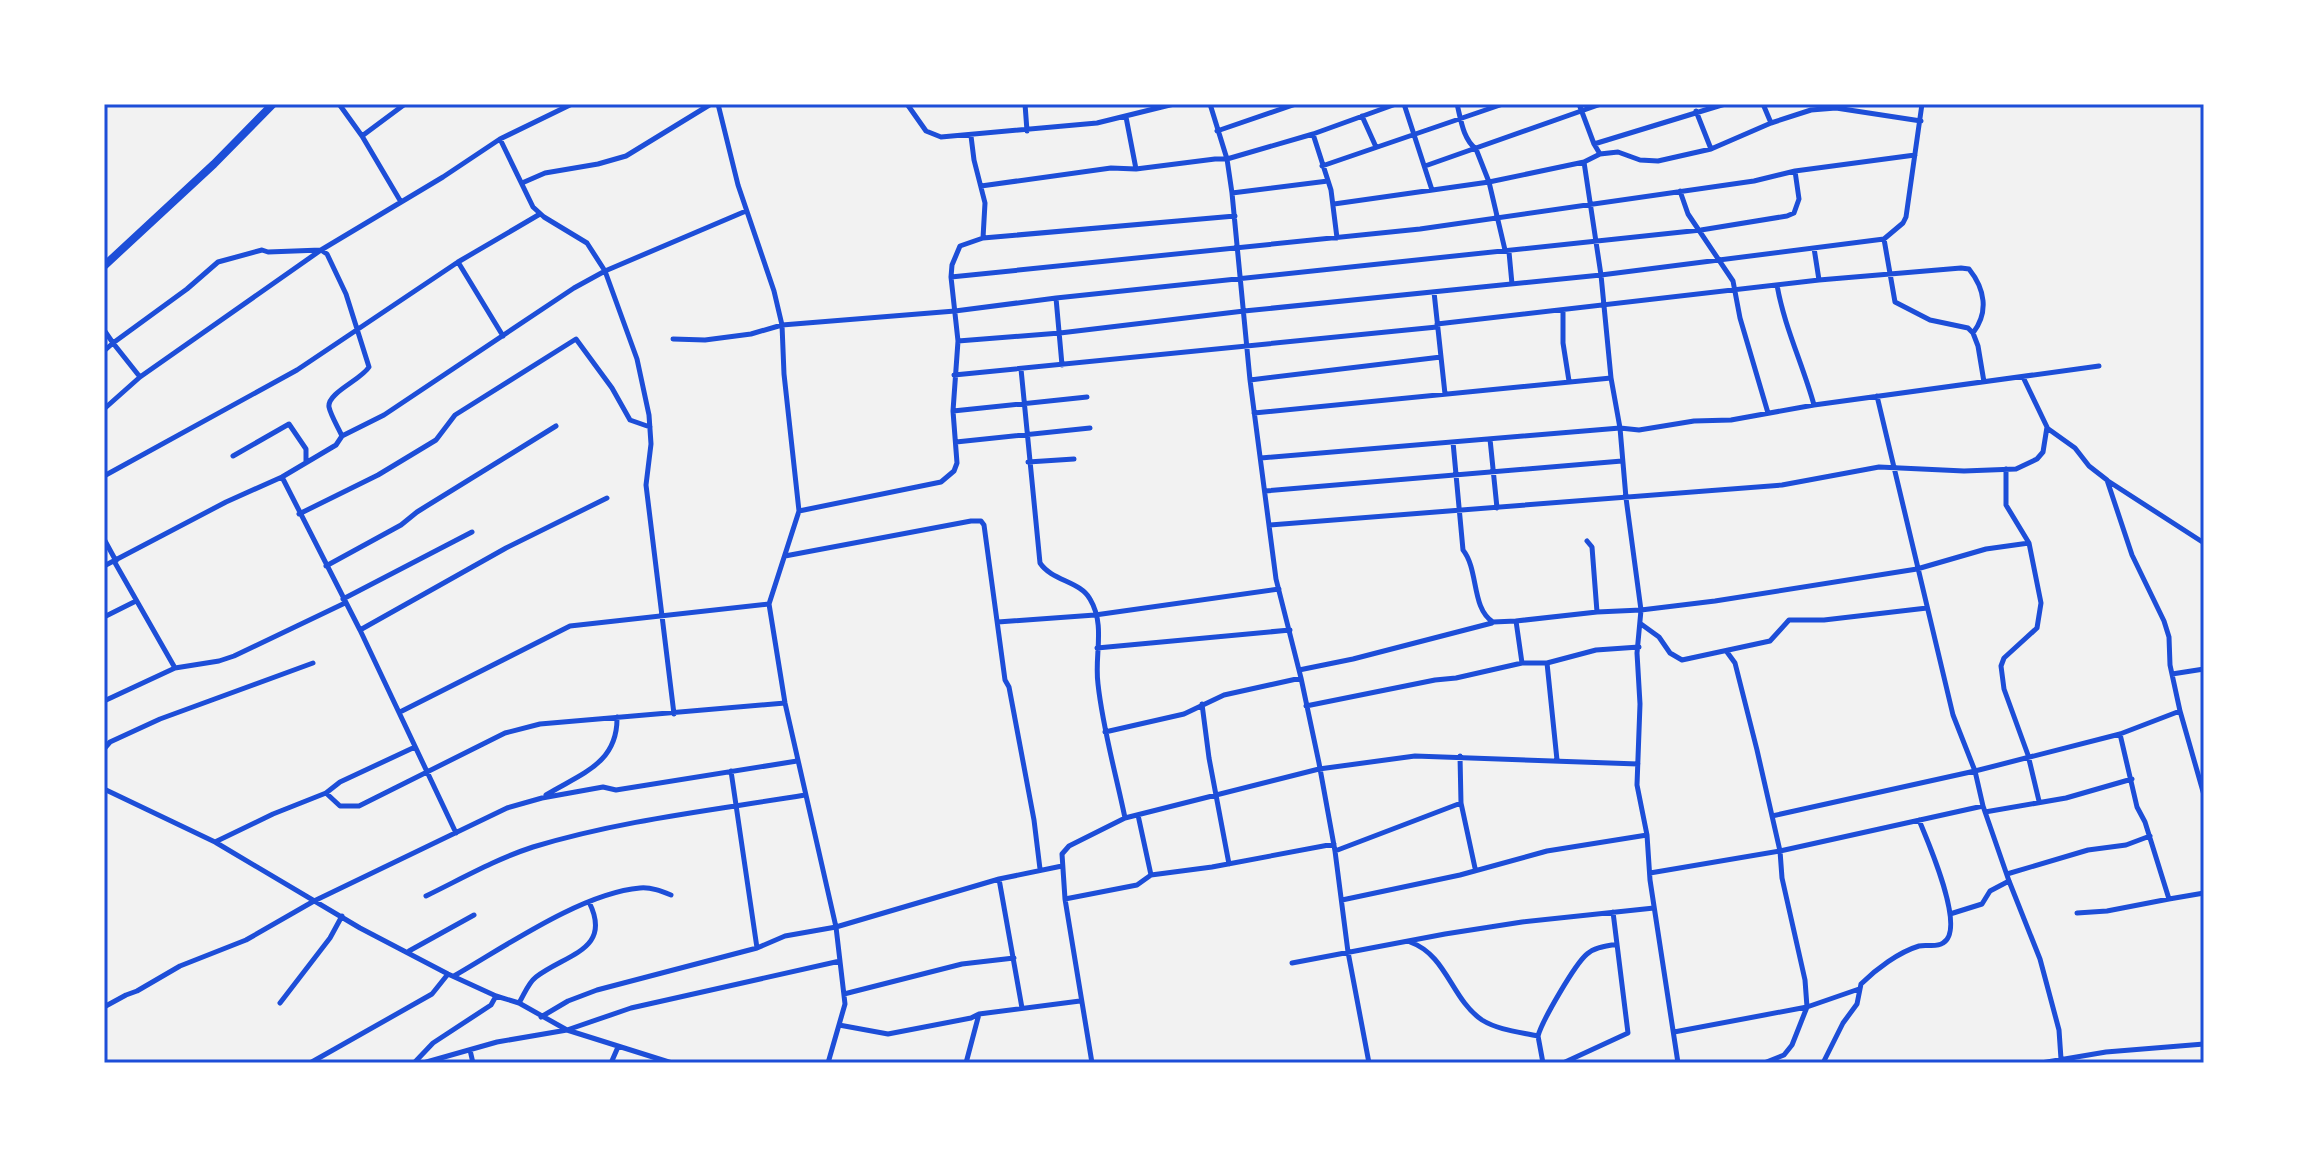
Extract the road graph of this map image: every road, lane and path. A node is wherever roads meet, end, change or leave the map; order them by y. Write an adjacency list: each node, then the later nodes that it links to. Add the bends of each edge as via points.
1 (273, 104): 72 (main road)
2 (339, 104): 32 (street)
3 (572, 104): 34 (street)
4 (711, 104): 49 (street, via 626,156)
5 (718, 104): 57 (street)
6 (907, 104): 33 (street, via 932,135)
7 (1025, 104): 28 (street)
8 (1174, 104): 24 (street)
9 (1210, 104): 29 (street)
10 (1296, 104): 29 (street)
11 (1396, 104): 23 (street)
12 (1404, 104): 31 (street)
13 (1457, 104): 25 (street)
14 (1503, 104): 25 (street)
15 (1579, 104): 21 (street)
16 (1601, 104): 21 (street)
17 (1725, 104): 22 (street)
18 (1763, 104): 27 (street)
19 (1922, 104): 26 (street)
20 (400, 105): 32 (street)
21 (1581, 111): 35 (street); 37 (street)
22 (1696, 111): 35 (street); 38 (street)
23 (1362, 116): 30 (street); 36 (street)
24 (1126, 117): 28 (street); 45 (street)
25 (1460, 118): 31 (street); 37 (street)
26 (1921, 121): 27 (street, via 1836,108); 40 (street)
27 (1771, 123): 38 (street)
28 (1027, 131): 33 (street)
29 (1217, 131): 41 (street)
30 (1313, 134): 41 (street); 43 (street)
31 (1414, 134): 36 (street); 44 (street)
32 (362, 136): 54 (street)
33 (971, 136): 50 (street)
34 (500, 139): 49 (street); 54 (street)
35 (1594, 144): 39 (street)
36 (1376, 147): 43 (street)
37 (1476, 149): 44 (street); 48 (street)
38 (1711, 149): 39 (street, via 1650,162 1618,152)
39 (1600, 154): 42 (street)
40 (1915, 155): 46 (street); 64 (street, via 1906,217)
41 (1227, 159): 45 (street); 53 (street)
42 (1584, 162): 48 (street); 55 (street)
43 (1322, 166): 47 (street)
44 (1425, 166): 51 (street)
45 (1136, 169): 50 (street)
46 (1795, 171): 52 (street); 61 (street, via 1799,199 1794,213)
47 (1328, 181): 53 (street); 56 (street)
48 (1489, 182): 51 (street); 60 (street)
49 (522, 183): 58 (street)
50 (981, 186): 62 (street)
51 (1432, 190): 56 (street)
52 (1680, 191): 55 (street); 61 (street)
53 (1232, 193): 59 (street)
54 (401, 202): 68 (street)
55 (1590, 203): 60 (street); 65 (street)
56 (1334, 204): 63 (street)
57 (746, 211): 73 (street); 88 (street)
58 (540, 214): 71 (street); 73 (street, via 587,243)
59 (1235, 216): 62 (street); 66 (street)
60 (1498, 218): 63 (street); 69 (street)
61 (1701, 230): 65 (street); 70 (street)
62 (983, 238): 76 (street, via 960,246)
63 (1337, 238): 66 (street)
64 (1884, 239): 67 (street); 74 (street)
65 (1594, 240): 69 (street); 75 (street)
66 (1237, 246): 76 (street); 77 (street)
67 (1814, 248): 70 (street); 78 (street)
68 (321, 250): 90 (street); 97 (street, via 262,250 218,262); 105 (street)
69 (1507, 251): 77 (street); 79 (street)
70 (1717, 260): 75 (street); 81 (street)
71 (458, 262): 90 (street); 94 (street)
72 (104, 266)
73 (605, 271): 94 (street); 121 (street, via 637,359)
74 (1889, 274): 78 (street); 93 (street, via 1900,307); 93 (street, via 1969,269 1985,307)
75 (1601, 275): 79 (street); 84 (street)
76 (951, 277): 86 (street)
77 (1240, 279): 83 (street); 87 (street)
78 (1819, 280): 80 (street)
79 (1512, 284): 82 (street)
80 (1777, 285): 81 (street); 115 (street)
81 (1736, 291): 84 (street); 119 (street)
82 (1434, 292): 87 (street); 89 (street)
83 (1056, 298): 86 (street); 92 (street)
84 (1602, 306): 85 (street); 107 (street)
85 (1563, 310): 89 (street); 109 (street)
86 (955, 311): 88 (street); 96 (street)
87 (1244, 311): 92 (street); 98 (street)
88 (782, 325): 95 (street, via 705,340); 148 (street)
89 (1437, 326): 98 (street); 100 (street)
90 (358, 328): 126 (street, via 369,367 329,401); 140 (street, via 297,370)
91 (104, 330): 97 (street)
92 (1060, 333): 96 (street); 101 (street)
93 (1973, 333): 110 (street)
94 (503, 336): 126 (street, via 384,415)
95 (673, 339)
96 (958, 341): 104 (street)
97 (113, 343): 99 (street); 105 (street)
98 (1247, 345): 101 (street); 108 (street)
99 (104, 351)
100 (1441, 357): 108 (street); 111 (street)
101 (1062, 365): 103 (street)
102 (2099, 366): 106 (street)
103 (1021, 369): 104 (street); 114 (street)
104 (954, 375): 117 (street)
105 (140, 377): 116 (street)
106 (2023, 377): 110 (street); 122 (street)
107 (1611, 378): 109 (street); 124 (street)
108 (1250, 380): 118 (street)
109 (1569, 381): 111 (street)
110 (1984, 382): 112 (street)
111 (1445, 394): 118 (street)
112 (1877, 396): 115 (street); 137 (street)
113 (1087, 397): 114 (street)
114 (1024, 403): 117 (street); 125 (street)
115 (1814, 405): 119 (street)
116 (104, 409)
117 (953, 411): 128 (street)
118 (1254, 413): 131 (street)
119 (1768, 413): 124 (street)
120 (556, 426): 159 (street)
121 (650, 427): 149 (street, via 630,420 576,339 455,415 436,440); 168 (street, via 646,485)
122 (2047, 427): 136 (street, via 2037,459); 142 (street)
123 (1090, 428): 125 (street)
124 (1620, 428): 127 (street); 134 (street)
125 (1027, 433): 128 (street); 135 (street)
126 (342, 436): 133 (street)
127 (1490, 439): 129 (street); 138 (street)
128 (956, 442): 148 (street, via 957,463 941,482)
129 (1453, 442): 131 (street); 139 (street)
130 (233, 456): 133 (street, via 289,424 306,449)
131 (1261, 458): 143 (street)
132 (1074, 459): 135 (street)
133 (306, 461): 141 (street)
134 (1622, 461): 138 (street); 145 (street)
135 (1028, 462): 169 (street, via 1040,563 1084,592)
136 (2006, 469): 137 (street); 154 (street, via 2006,505)
137 (1894, 470): 145 (street, via 1879,467 1782,485); 160 (street)
138 (1495, 472): 139 (street); 146 (street)
139 (1457, 475): 143 (street); 147 (street)
140 (104, 476)
141 (282, 477): 149 (street); 157 (street)
142 (2107, 480): 155 (street); 186 (street, via 2132,555 2164,621)
143 (1265, 491): 150 (street)
144 (607, 498): 175 (street)
145 (1626, 498): 146 (street); 166 (street)
146 (1497, 508): 147 (street)
147 (1460, 510): 150 (street); 173 (street, via 1463,550 1483,614)
148 (799, 511): 156 (street)
149 (299, 514): 159 (street)
150 (1269, 525): 161 (street)
151 (472, 532): 163 (street)
152 (104, 539): 157 (street)
153 (1587, 541): 167 (street, via 1592,547)
154 (2029, 543): 160 (street); 200 (street, via 2040,618 2001,666)
155 (2204, 543)
156 (785, 556): 164 (street); 172 (street, via 981,521)
157 (115, 561): 158 (street); 162 (street)
158 (104, 566)
159 (326, 566): 163 (street)
160 (1917, 569): 165 (street); 166 (street)
161 (1279, 589): 169 (street); 176 (street)
162 (136, 601): 170 (street); 183 (street)
163 (344, 601): 175 (street); 183 (street, via 219,661)
164 (769, 604): 168 (street); 189 (street)
165 (1927, 608): 179 (street, via 1789,620 1770,641); 207 (street, via 1953,715)
166 (1641, 610): 167 (street); 174 (street)
167 (1597, 612): 171 (street)
168 (663, 615): 193 (street, via 570,626); 194 (street)
169 (1095, 615): 172 (street); 178 (street, via 1100,631)
170 (104, 617)
171 (1516, 621): 173 (street); 181 (street)
172 (998, 622): 234 (street)
173 (1493, 622): 185 (street)
174 (1640, 623): 177 (street); 179 (street, via 1677,659)
175 (360, 630): 193 (street)
176 (1290, 630): 178 (street); 185 (street)
177 (1639, 647): 182 (street, via 1596,650); 204 (street)
178 (1097, 648): 196 (street)
179 (1727, 652): 221 (street, via 1735,663)
180 (313, 663): 199 (street, via 160,719)
181 (1522, 663): 182 (street); 191 (street)
182 (1547, 663): 202 (street)
183 (175, 668): 188 (street)
184 (2204, 669): 186 (street)
185 (1299, 670): 187 (street)
186 (2172, 674): 192 (street)
187 (1301, 678): 190 (street); 191 (street)
188 (104, 701)
189 (785, 703): 194 (street); 203 (street)
190 (1202, 704): 196 (street, via 1184,714); 212 (street)
191 (1306, 706): 205 (street)
192 (2180, 711): 197 (street); 214 (street)
193 (399, 712): 198 (street)
194 (674, 714): 195 (street)
195 (617, 717): 208 (street, via 505,733); 215 (street, via 613,747 588,771)
196 (1105, 732): 222 (street)
197 (2120, 734): 200 (street); 209 (street)
198 (415, 747): 208 (street); 211 (street)
199 (104, 749)
200 (2028, 755): 207 (street); 216 (street)
201 (1460, 756): 202 (street); 205 (street, via 1415,756); 217 (street)
202 (1557, 760): 204 (street)
203 (797, 761): 206 (street); 213 (street)
204 (1638, 764): 225 (street)
205 (1319, 769): 212 (street); 228 (street)
206 (731, 771): 215 (street); 218 (street)
207 (1975, 771): 219 (street); 221 (street)
208 (427, 773): 211 (street, via 359,806 340,806); 224 (street)
209 (2132, 779): 216 (street); 226 (street)
210 (104, 789): 227 (street)
211 (326, 793): 227 (street)
212 (1216, 794): 220 (street); 231 (street)
213 (805, 795): 218 (street); 254 (street)
214 (2204, 795)
215 (542, 798): 224 (street)
216 (2039, 801): 219 (street)
217 (1461, 803): 229 (street); 233 (street)
218 (737, 806): 242 (street, via 531,848); 257 (street)
219 (1984, 809): 223 (street); 236 (street)
220 (1138, 815): 222 (street); 237 (street)
221 (1772, 816): 230 (street)
222 (1125, 818): 232 (street, via 1064,849)
223 (1919, 820): 230 (street); 251 (street)
224 (456, 833): 246 (street)
225 (1647, 835): 233 (street); 235 (street)
226 (2150, 836): 236 (street); 244 (street)
227 (215, 842): 246 (street)
228 (1334, 844): 229 (street); 231 (street)
229 (1335, 851): 245 (street)
230 (1780, 851): 235 (street); 271 (street)
231 (1229, 864): 237 (street)
232 (1062, 866): 234 (street); 243 (street)
233 (1475, 868): 245 (street)
234 (1040, 869): 238 (street)
235 (1650, 873): 248 (street)
236 (2007, 874): 239 (street)
237 (1151, 875): 243 (street, via 1137,885)
238 (999, 879): 254 (street); 260 (street)
239 (2009, 881): 251 (street, via 1990,891 1982,904); 282 (street, via 2040,959 2059,1030)
240 (2204, 893): 244 (street)
241 (671, 895): 247 (street, via 640,888)
242 (426, 896)
243 (1065, 899): 267 (street)
244 (2169, 899): 250 (street)
245 (1342, 900): 259 (street)
246 (314, 901): 253 (street); 270 (street, via 246,940 180,966)
247 (589, 902): 263 (street); 269 (street, via 597,917 590,945 533,979)
248 (1654, 908): 249 (street); 277 (street)
249 (1613, 912): 255 (street); 256 (street)
250 (2077, 913)
251 (1950, 914): 264 (street, via 1953,924 1945,943 1907,951)
252 (474, 915): 258 (street)
253 (342, 916): 258 (street); 268 (street)
254 (836, 927): 257 (street, via 785,936); 261 (street)
255 (1409, 942): 259 (street); 278 (street, via 1435,958 1480,1019)
256 (1617, 944): 278 (street, via 1586,955); 294 (street, via 1628,1033)
257 (757, 948): 274 (street, via 597,990)
258 (408, 952): 263 (street)
259 (1348, 952): 262 (street); 292 (street)
260 (1014, 958): 265 (street, via 962,964); 272 (street)
261 (840, 961): 265 (street); 276 (street, via 631,1008)
262 (1292, 963)
263 (451, 975): 266 (street); 283 (street, via 432,994)
264 (1859, 989): 271 (street); 297 (street, via 1857,1004)
265 (844, 994): 275 (street)
266 (496, 996): 269 (street); 284 (street)
267 (1080, 1001): 272 (street); 291 (street)
268 (280, 1003)
269 (519, 1003): 274 (street)
270 (104, 1007)
271 (1807, 1007): 277 (street); 296 (street, via 1788,1052)
272 (1022, 1008): 273 (street)
273 (979, 1014): 275 (street, via 888,1034); 290 (street)
274 (541, 1017): 276 (street)
275 (839, 1025): 289 (street)
276 (567, 1030): 280 (street); 281 (street)
277 (1674, 1032): 295 (street)
278 (1538, 1036): 293 (street)
279 (2204, 1044): 282 (street)
280 (618, 1047): 287 (street); 288 (street)
281 (470, 1050): 285 (street); 286 (street)
282 (2061, 1059): 298 (street)
283 (310, 1063)
284 (414, 1063)
285 (423, 1063)
286 (473, 1063)
287 (611, 1063)
288 (672, 1063)
289 (828, 1063)
290 (966, 1063)
291 (1092, 1063)
292 (1369, 1063)
293 (1543, 1063)
294 (1563, 1063)
295 (1678, 1063)
296 (1764, 1063)
297 (1823, 1063)
298 (2041, 1063)

